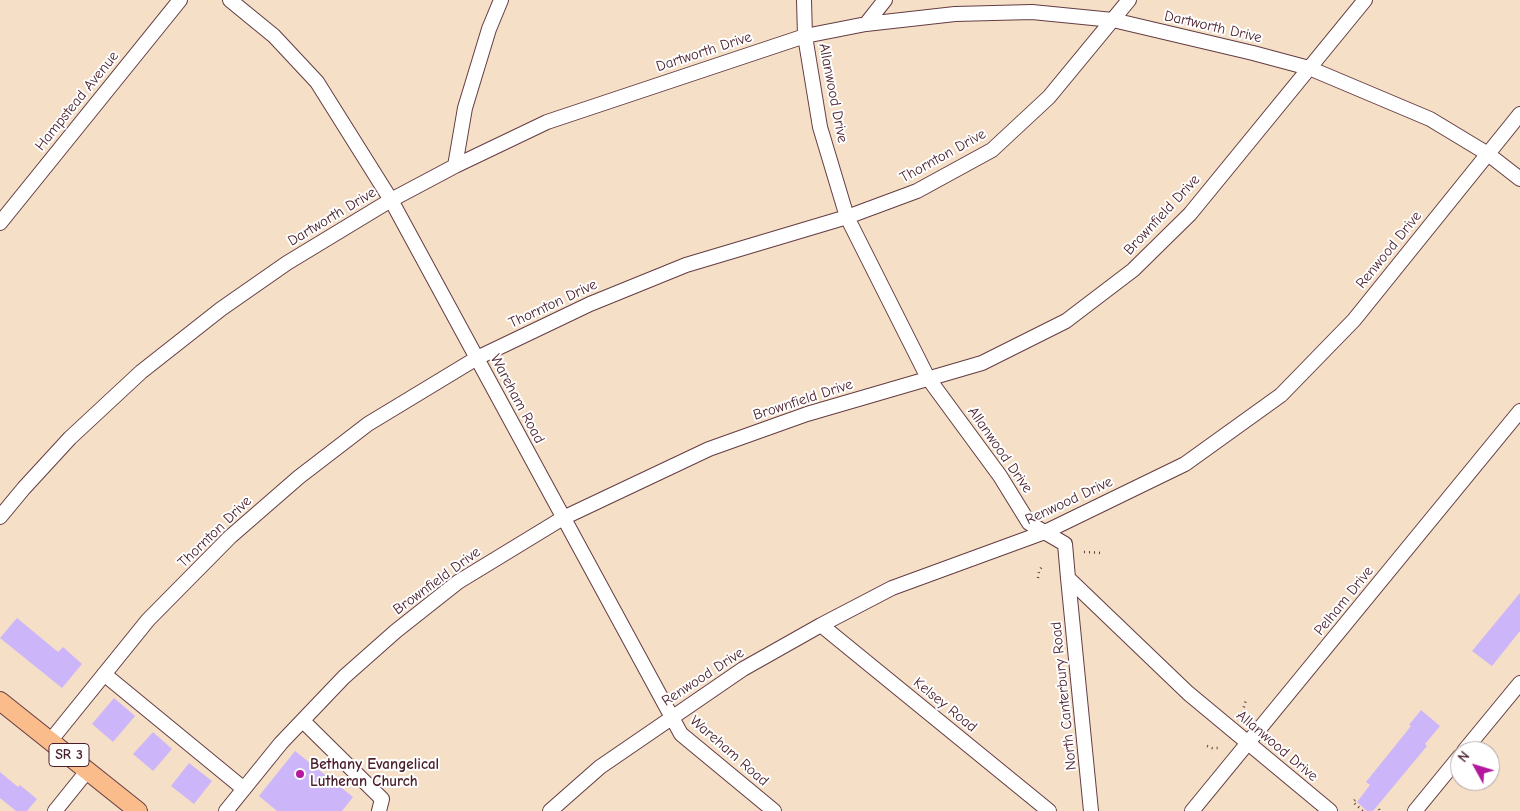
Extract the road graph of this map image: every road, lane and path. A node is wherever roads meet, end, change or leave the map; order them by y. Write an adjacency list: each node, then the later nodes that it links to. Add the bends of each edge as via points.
1 (180, 0): 18 (street, Hampstead Avenue)
2 (230, 0): 16 (street, Wareham Road, via 274,36 317,82)
3 (501, 0): 14 (street, via 489,28 465,108)
4 (804, 0): 10 (street, Allanwood Drive)
5 (885, 0): 9 (street)
6 (1129, 0): 8 (street, Thornton Drive)
7 (1365, 0): 11 (street, Brownfield Drive)
8 (1113, 20): 9 (street, Dartworth Drive, via 1022,12 955,14); 11 (street, Dartworth Drive); 17 (street, Thornton Drive, via 1049,96 992,150 917,191)
9 (866, 24): 10 (street, Dartworth Drive)
10 (805, 36): 14 (street, Dartworth Drive, via 547,122); 17 (street, Allanwood Drive, via 820,127)
11 (1309, 68): 13 (street, Dartworth Drive, via 1430,119); 20 (street, Brownfield Drive, via 1190,214 1133,270 1066,321 982,363)
12 (1520, 114): 13 (street, Renwood Drive)
13 (1488, 154): 15 (street, Dartworth Drive); 24 (street, Renwood Drive, via 1354,320 1281,395 1185,464)
14 (455, 166): 16 (street, Dartworth Drive)
15 (1520, 179)
16 (391, 200): 19 (street, Wareham Road); 22 (street, Dartworth Drive, via 273,273 141,372 70,438)
17 (848, 216): 19 (street, Thornton Drive, via 686,264 590,304); 20 (street, Allanwood Drive)
18 (0, 222)
19 (477, 358): 23 (street, Wareham Road); 31 (street, Thornton Drive, via 368,424 299,477 209,558 148,620)
20 (928, 378): 23 (street, Brownfield Drive, via 807,414 709,449); 24 (street, Allanwood Drive, via 1000,476 1029,523)
21 (1520, 411): 40 (street, Pelham Drive)
22 (0, 517)
23 (563, 518): 35 (street, Wareham Road); 37 (street, Brownfield Drive, via 458,582 344,677)
24 (1045, 532): 29 (street, Allanwood Drive, via 1065,544); 30 (street, Renwood Drive, via 892,588)
25 (1084, 552): 26 (path)
26 (1102, 553)
27 (1043, 565): 28 (path)
28 (1038, 578)
29 (1068, 578): 40 (street, Allanwood Drive, via 1188,693); 54 (street, North Canterbury Road)
30 (821, 625): 35 (street, Renwood Drive, via 743,669); 53 (street, Kelsey Road)
31 (104, 674): 38 (street, Thornton Drive); 45 (street)
32 (1520, 682): 39 (street)
33 (1246, 700): 36 (path)
34 (0, 701): 38 (main road, SR 3)
35 (671, 717): 51 (street, Renwood Drive, via 600,767); 52 (street, Wareham Road, via 681,734)
36 (1241, 717)
37 (303, 721): 45 (street, Brownfield Drive); 50 (street, via 382,799)
38 (51, 740): 44 (main road, SR 3)
39 (1472, 741)
40 (1248, 743): 55 (street, Pelham Drive); 56 (street, Allanwood Drive)
41 (1207, 746): 42 (path)
42 (1221, 748)
43 (1450, 768): 58 (street)
44 (88, 770): 48 (street); 49 (main road, SR 3)
45 (244, 789): 47 (street, Brownfield Drive)
46 (1355, 800): 57 (path, via 1353,802)
47 (233, 809)
48 (55, 811)
49 (138, 811)
50 (379, 811)
51 (550, 811)
52 (774, 811)
53 (1049, 811)
54 (1092, 811)
55 (1192, 811)
56 (1330, 811)
57 (1363, 811)
58 (1415, 811)

